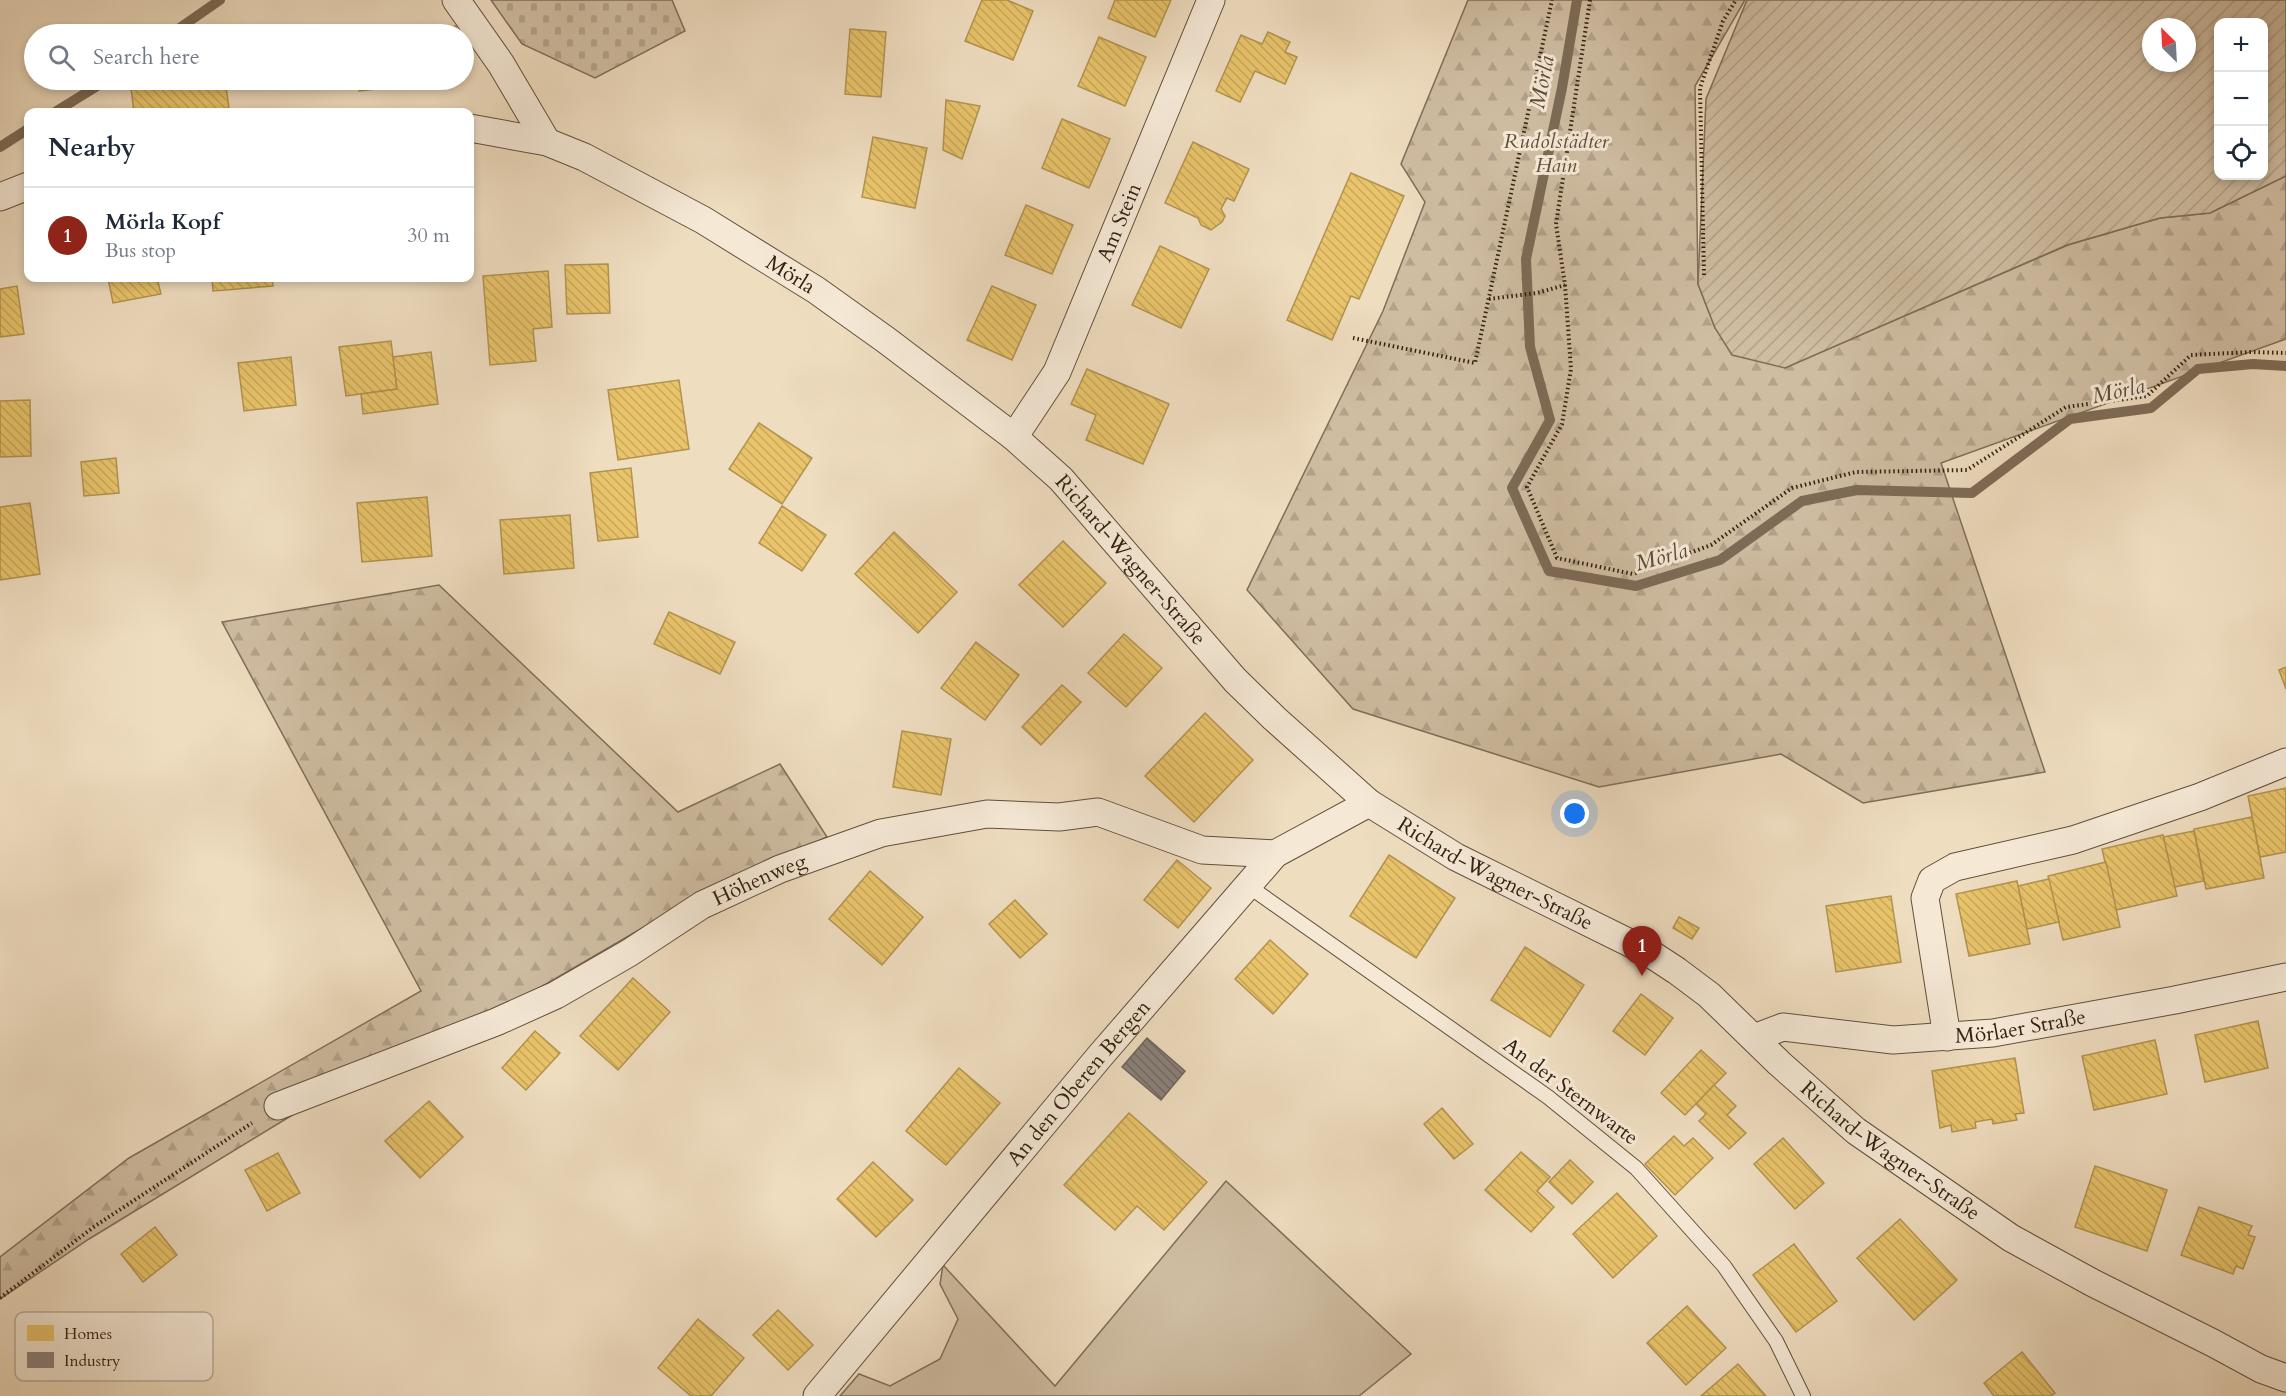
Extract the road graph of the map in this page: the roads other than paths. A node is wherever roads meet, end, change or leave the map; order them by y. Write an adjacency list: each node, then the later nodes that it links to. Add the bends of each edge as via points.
1 (456, 0): 3 (street)
2 (1211, 0): 9 (street, Am Stein, via 1058,372)
3 (473, 24)
4 (474, 26): 6 (street)
5 (474, 129): 6 (street, Mörla)
6 (547, 142): 9 (street, Mörla, via 618,174 769,260 886,340)
7 (24, 187): 8 (street)
8 (0, 196)
9 (1014, 437): 11 (street, Richard-Wagner-Straße, via 1061,479 1235,680)
10 (2286, 762): 15 (street, via 2200,797 2073,840 1955,867 1932,880 1925,898)
11 (1369, 803): 12 (street, An den Oberen Bergen); 16 (street, Richard-Wagner-Straße, via 1456,856 1648,951 1709,995)
12 (1275, 854): 13 (street, An den Oberen Bergen); 17 (street, Höhenweg, via 1202,850 1098,812 1059,817 987,813 881,834 780,869 702,905 556,995)
13 (1247, 885): 19 (street, An den Oberen Bergen); 20 (lane, An der Sternwarte, via 1548,1096 1636,1167 1724,1266 1776,1341)
14 (2286, 977): 15 (street, Mörlaer Straße, via 1993,1034)
15 (1947, 1036): 16 (street, Mörlaer Straße, via 1893,1040 1784,1027)
16 (1754, 1038): 18 (street, Richard-Wagner-Straße, via 1856,1131 2011,1238 2260,1369)
17 (278, 1106)
18 (2286, 1378)
19 (817, 1396)
20 (1803, 1396)

